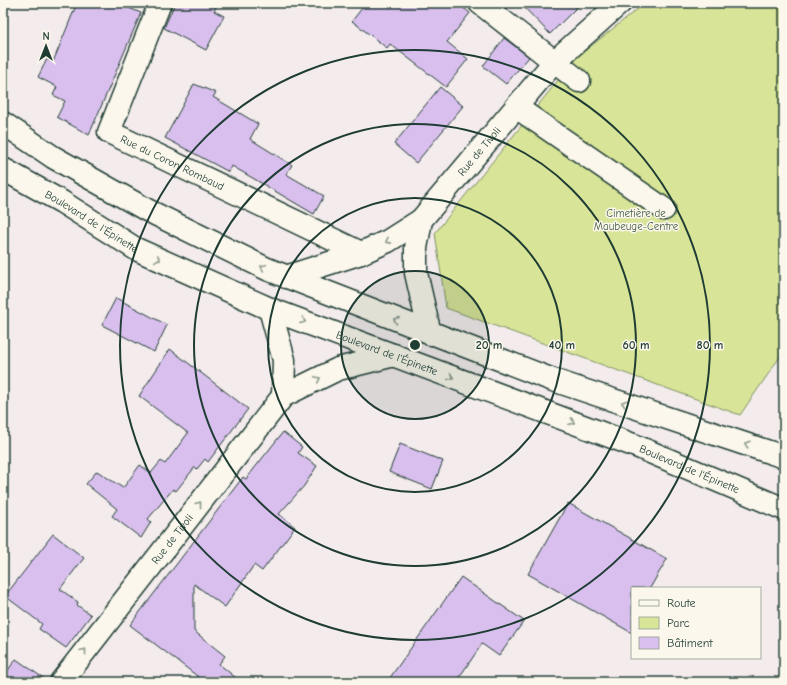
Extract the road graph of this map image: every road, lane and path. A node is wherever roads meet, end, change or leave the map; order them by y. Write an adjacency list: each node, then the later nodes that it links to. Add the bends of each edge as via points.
1 (160, 3): 11 (street, Rue du Coron Rombaud, via 109,132)
2 (480, 3): 4 (street)
3 (620, 3): 4 (street, Rue de Tivoli)
4 (554, 62): 5 (street); 6 (street, Rue de Tivoli)
5 (579, 81)
6 (516, 107): 9 (street); 10 (street, Rue de Tivoli)
7 (3, 123): 12 (street, one-way to 7, via 147,210 54,157)
8 (3, 169): 13 (street, Boulevard de l'Épinette, one-way to 13, via 62,202 136,249)
9 (664, 209)
10 (421, 220): 11 (street, one-way to 11, via 388,241); 14 (street, Rue de Tivoli, via 416,248 416,273)
11 (361, 253): 12 (street)
12 (286, 277): 14 (street, one-way to 12)
13 (270, 309): 15 (street, Boulevard de l'Épinette, one-way to 15); 16 (street, via 284,360)
14 (430, 334): 17 (street, one-way to 14, via 552,380)
15 (394, 355): 16 (street, Rue de Tivoli, one-way to 15, via 338,369); 18 (street, Boulevard de l'Épinette, one-way to 18, via 636,446)
16 (283, 396): 19 (street, Rue de Tivoli, one-way to 16)
17 (784, 457)
18 (784, 509)
19 (61, 682)

